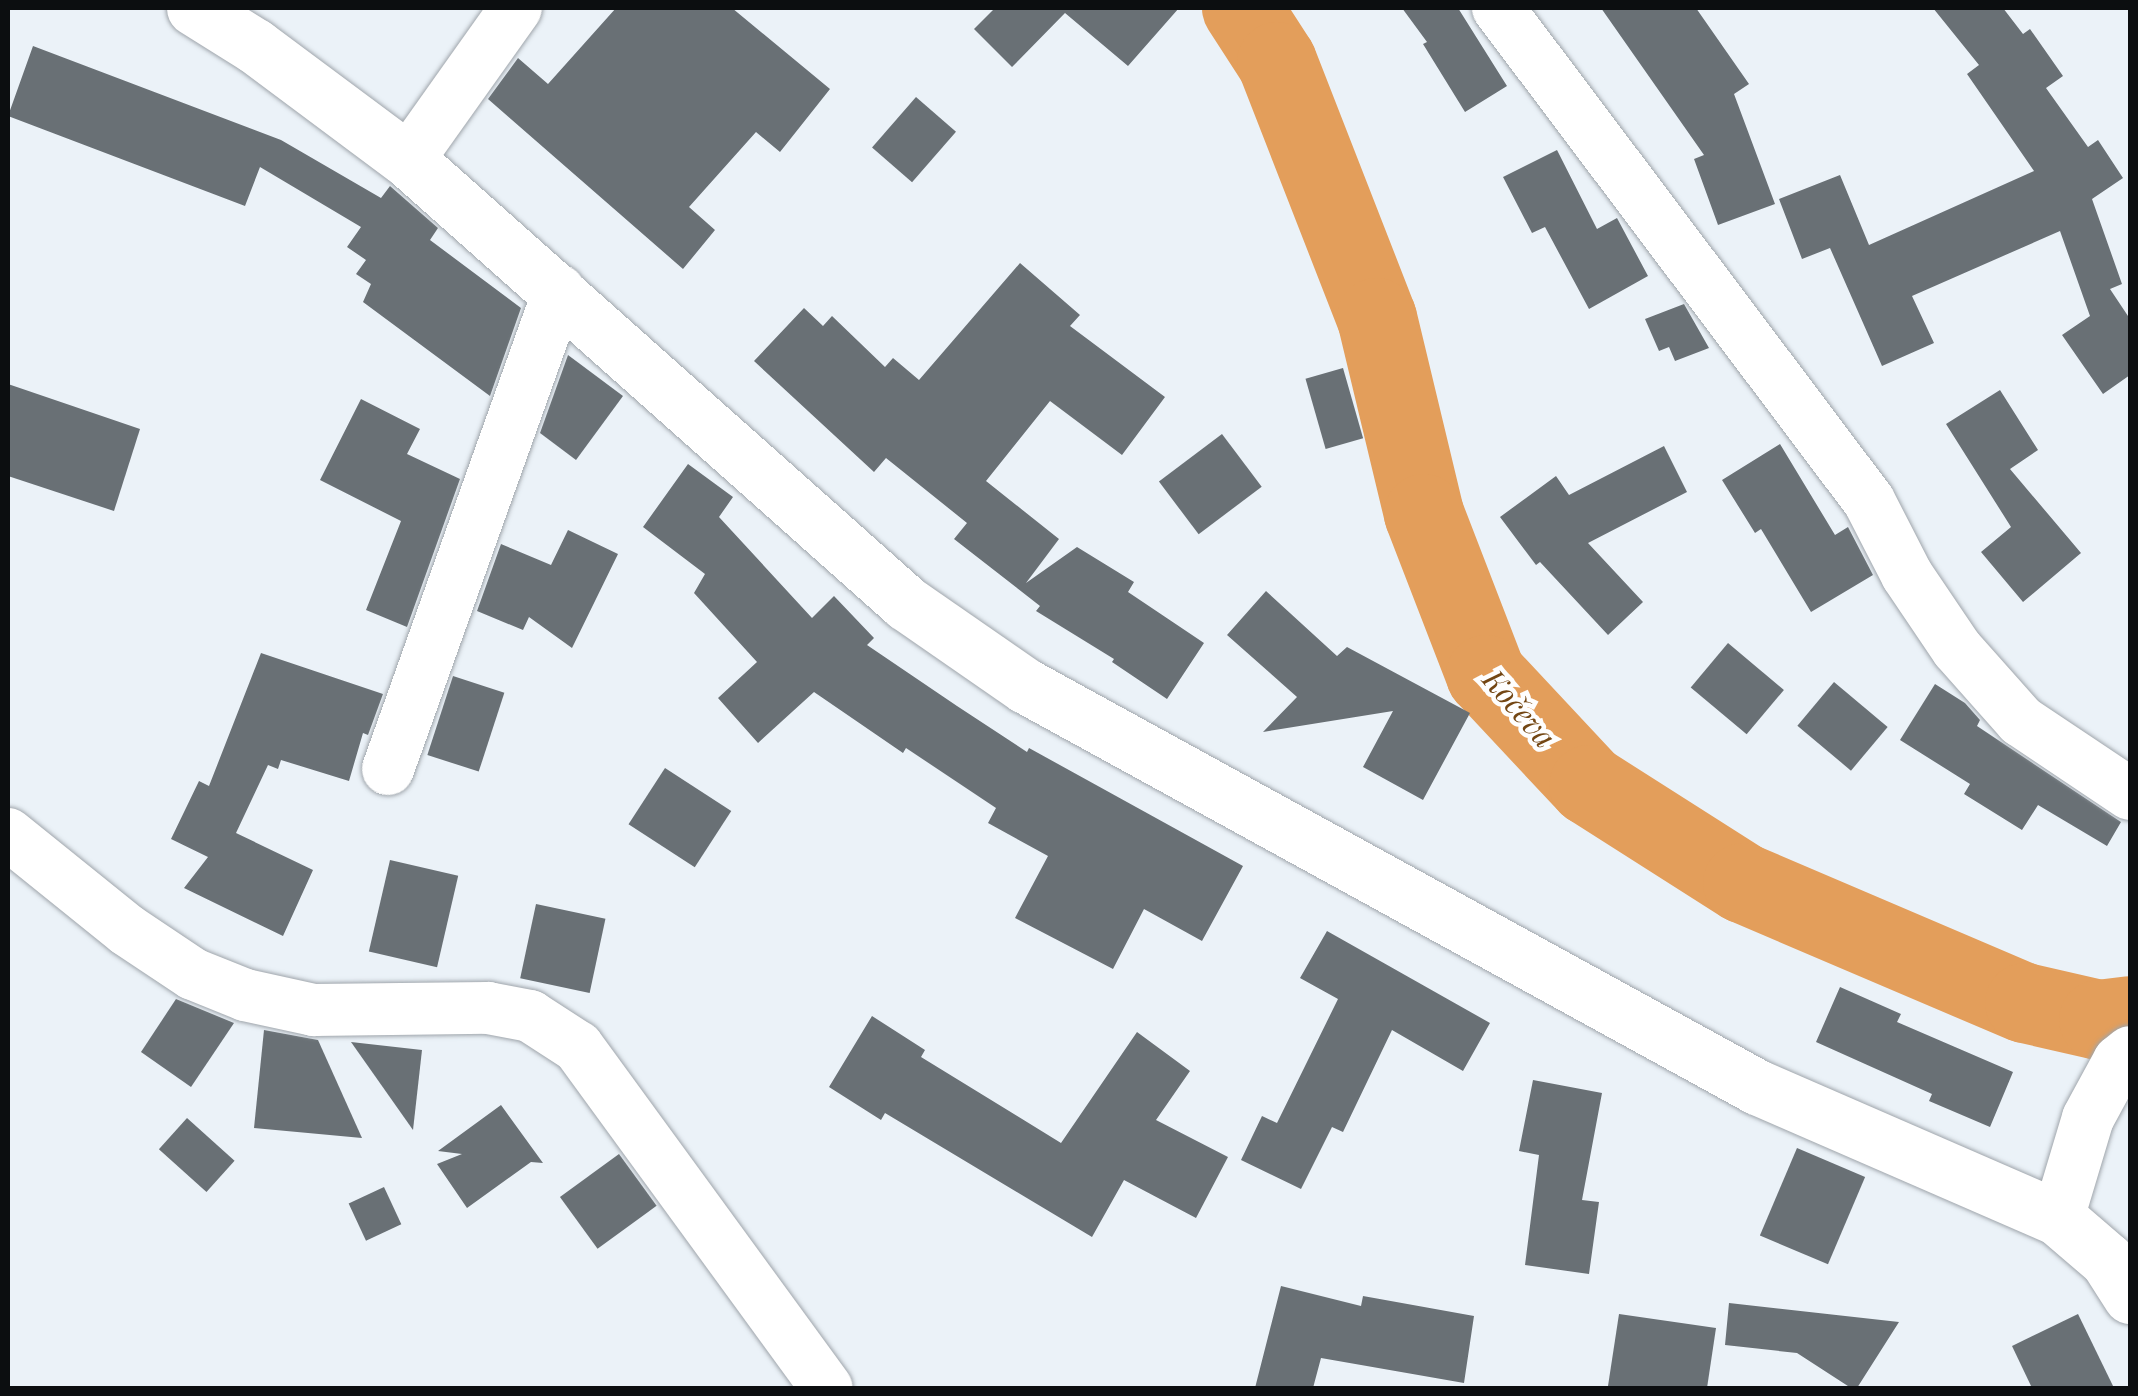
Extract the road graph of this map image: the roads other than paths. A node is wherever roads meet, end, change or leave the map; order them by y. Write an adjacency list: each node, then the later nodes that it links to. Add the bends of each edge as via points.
1 (194, 8): 4 (main road)
2 (516, 8): 4 (street)
3 (1498, 8): 7 (street, via 1870,501 1907,575 1957,649 2021,722)
4 (408, 160): 5 (main road)
5 (559, 291): 6 (street); 10 (main road, via 906,603 1026,686 1757,1087)
6 (388, 769)
7 (2130, 794)
8 (8, 834): 12 (street, via 128,930 194,974 245,994 314,1010 488,1008 530,1016 578,1047)
9 (2130, 1052): 10 (street, via 2088,1118)
10 (2058, 1218): 11 (main road, via 2107,1260)
11 (2130, 1296)
12 (826, 1388)

